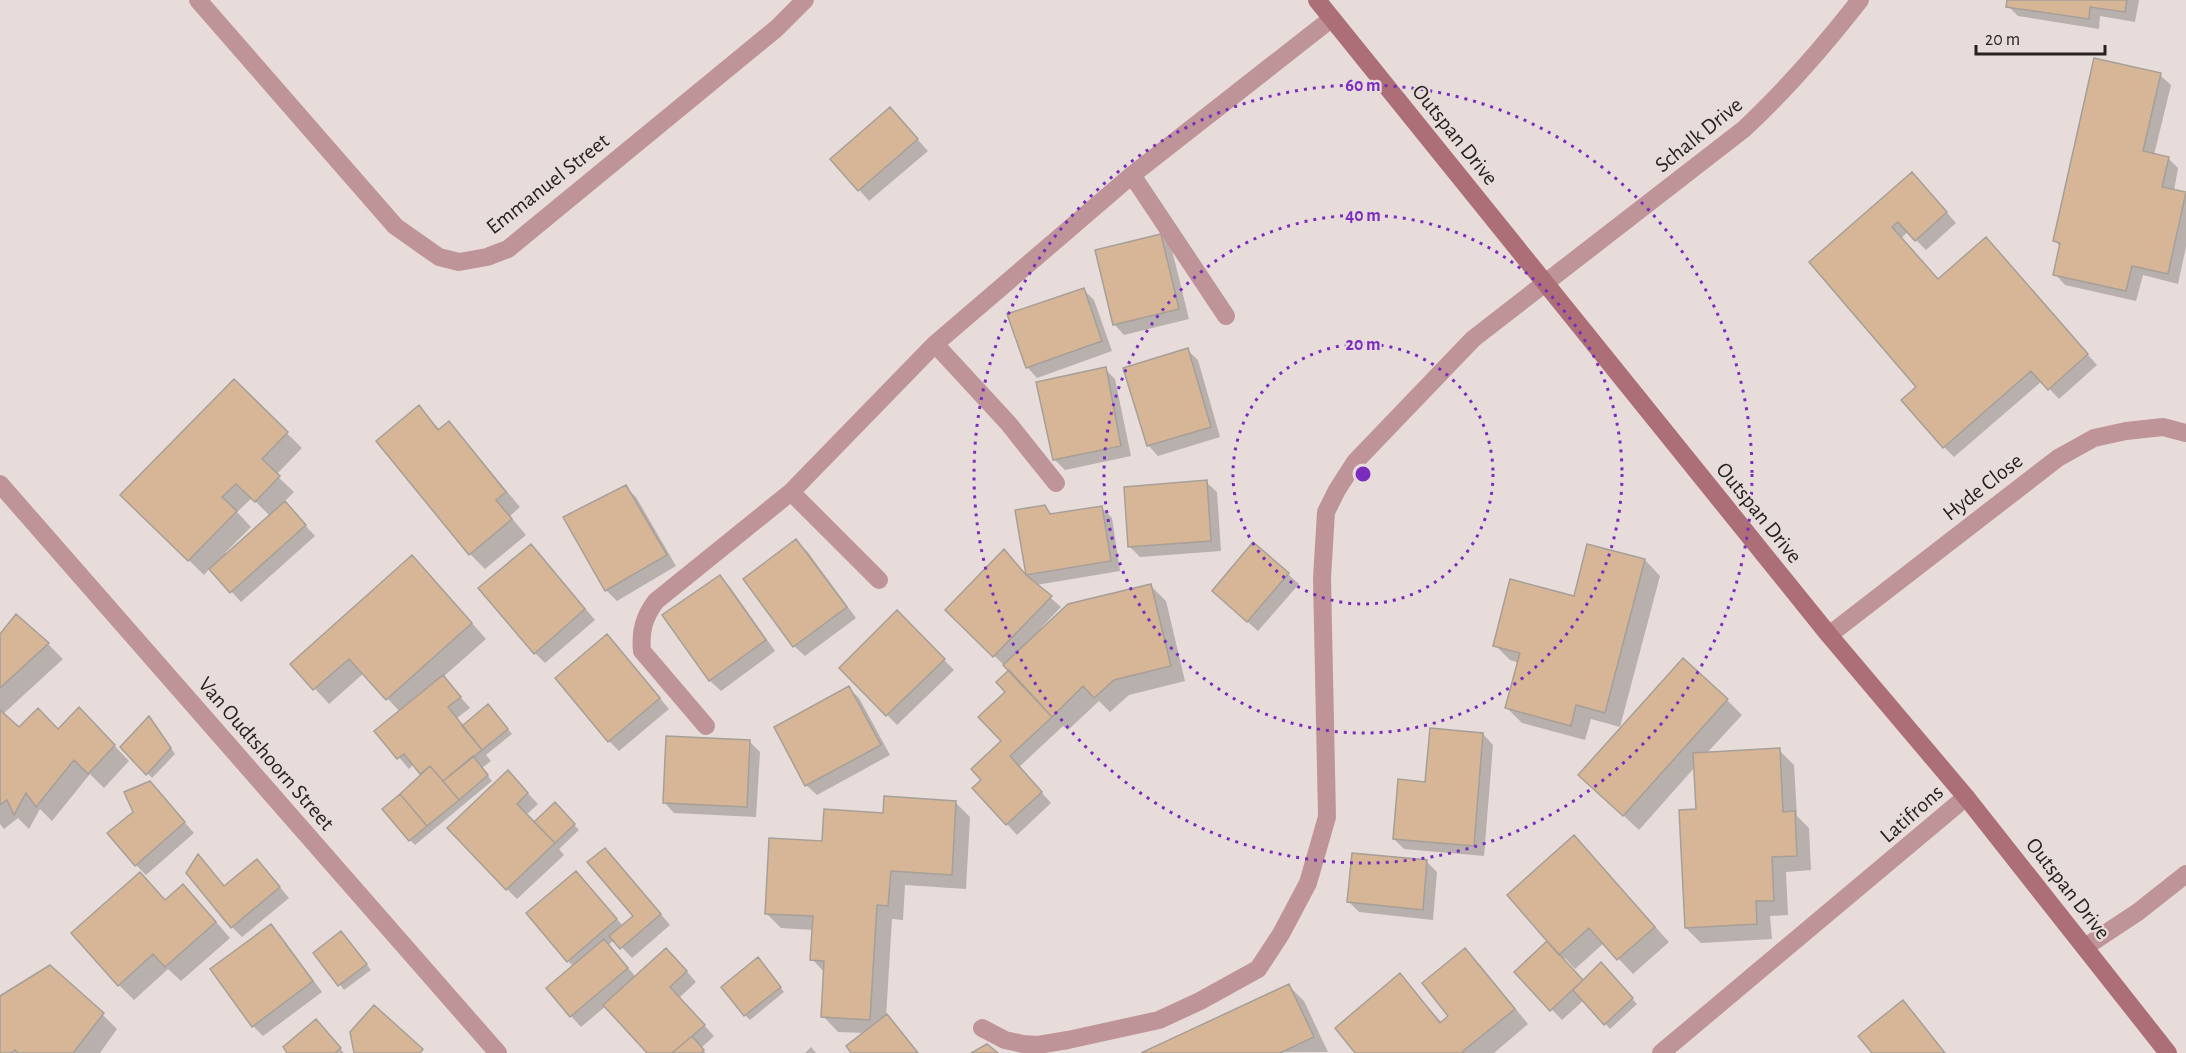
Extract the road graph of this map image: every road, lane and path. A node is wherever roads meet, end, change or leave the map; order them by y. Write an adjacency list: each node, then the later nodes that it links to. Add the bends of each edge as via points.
1 (198, 0): 2 (street, Emmanuel Street, via 395,226 439,257 459,262 487,258 508,249 777,28)
2 (805, 0)
3 (1317, 0): 5 (street, Outspan Drive)
4 (1860, 0): 7 (street, Schalk Drive, via 1805,68 1744,129)
5 (1331, 19): 6 (street); 7 (street, Outspan Drive)
6 (1132, 175): 8 (street); 9 (street)
7 (1546, 285): 15 (street, Outspan Drive); 20 (street, Schalk Drive, via 1473,339 1355,462 1326,512 1322,578 1327,817 1308,883 1258,969 1159,1020 1088,1036 1023,1044)
8 (1226, 316)
9 (935, 344): 11 (street, via 1008,423); 13 (street)
10 (2186, 433): 15 (street, Hyde Close, via 2163,428 2126,431 2094,438 2058,458)
11 (1056, 483)
12 (0, 484): 21 (street, Van Oudtshoorn Street)
13 (791, 492): 14 (street); 16 (street, via 656,601 643,622 642,651)
14 (879, 580)
15 (1829, 635): 17 (street, Outspan Drive)
16 (706, 726)
17 (1966, 797): 19 (street, Outspan Drive); 22 (street, Latifrons)
18 (2186, 874): 19 (street)
19 (2085, 947): 23 (street, Outspan Drive)
20 (982, 1028)
21 (498, 1053)
22 (1662, 1053)
23 (2169, 1053)

